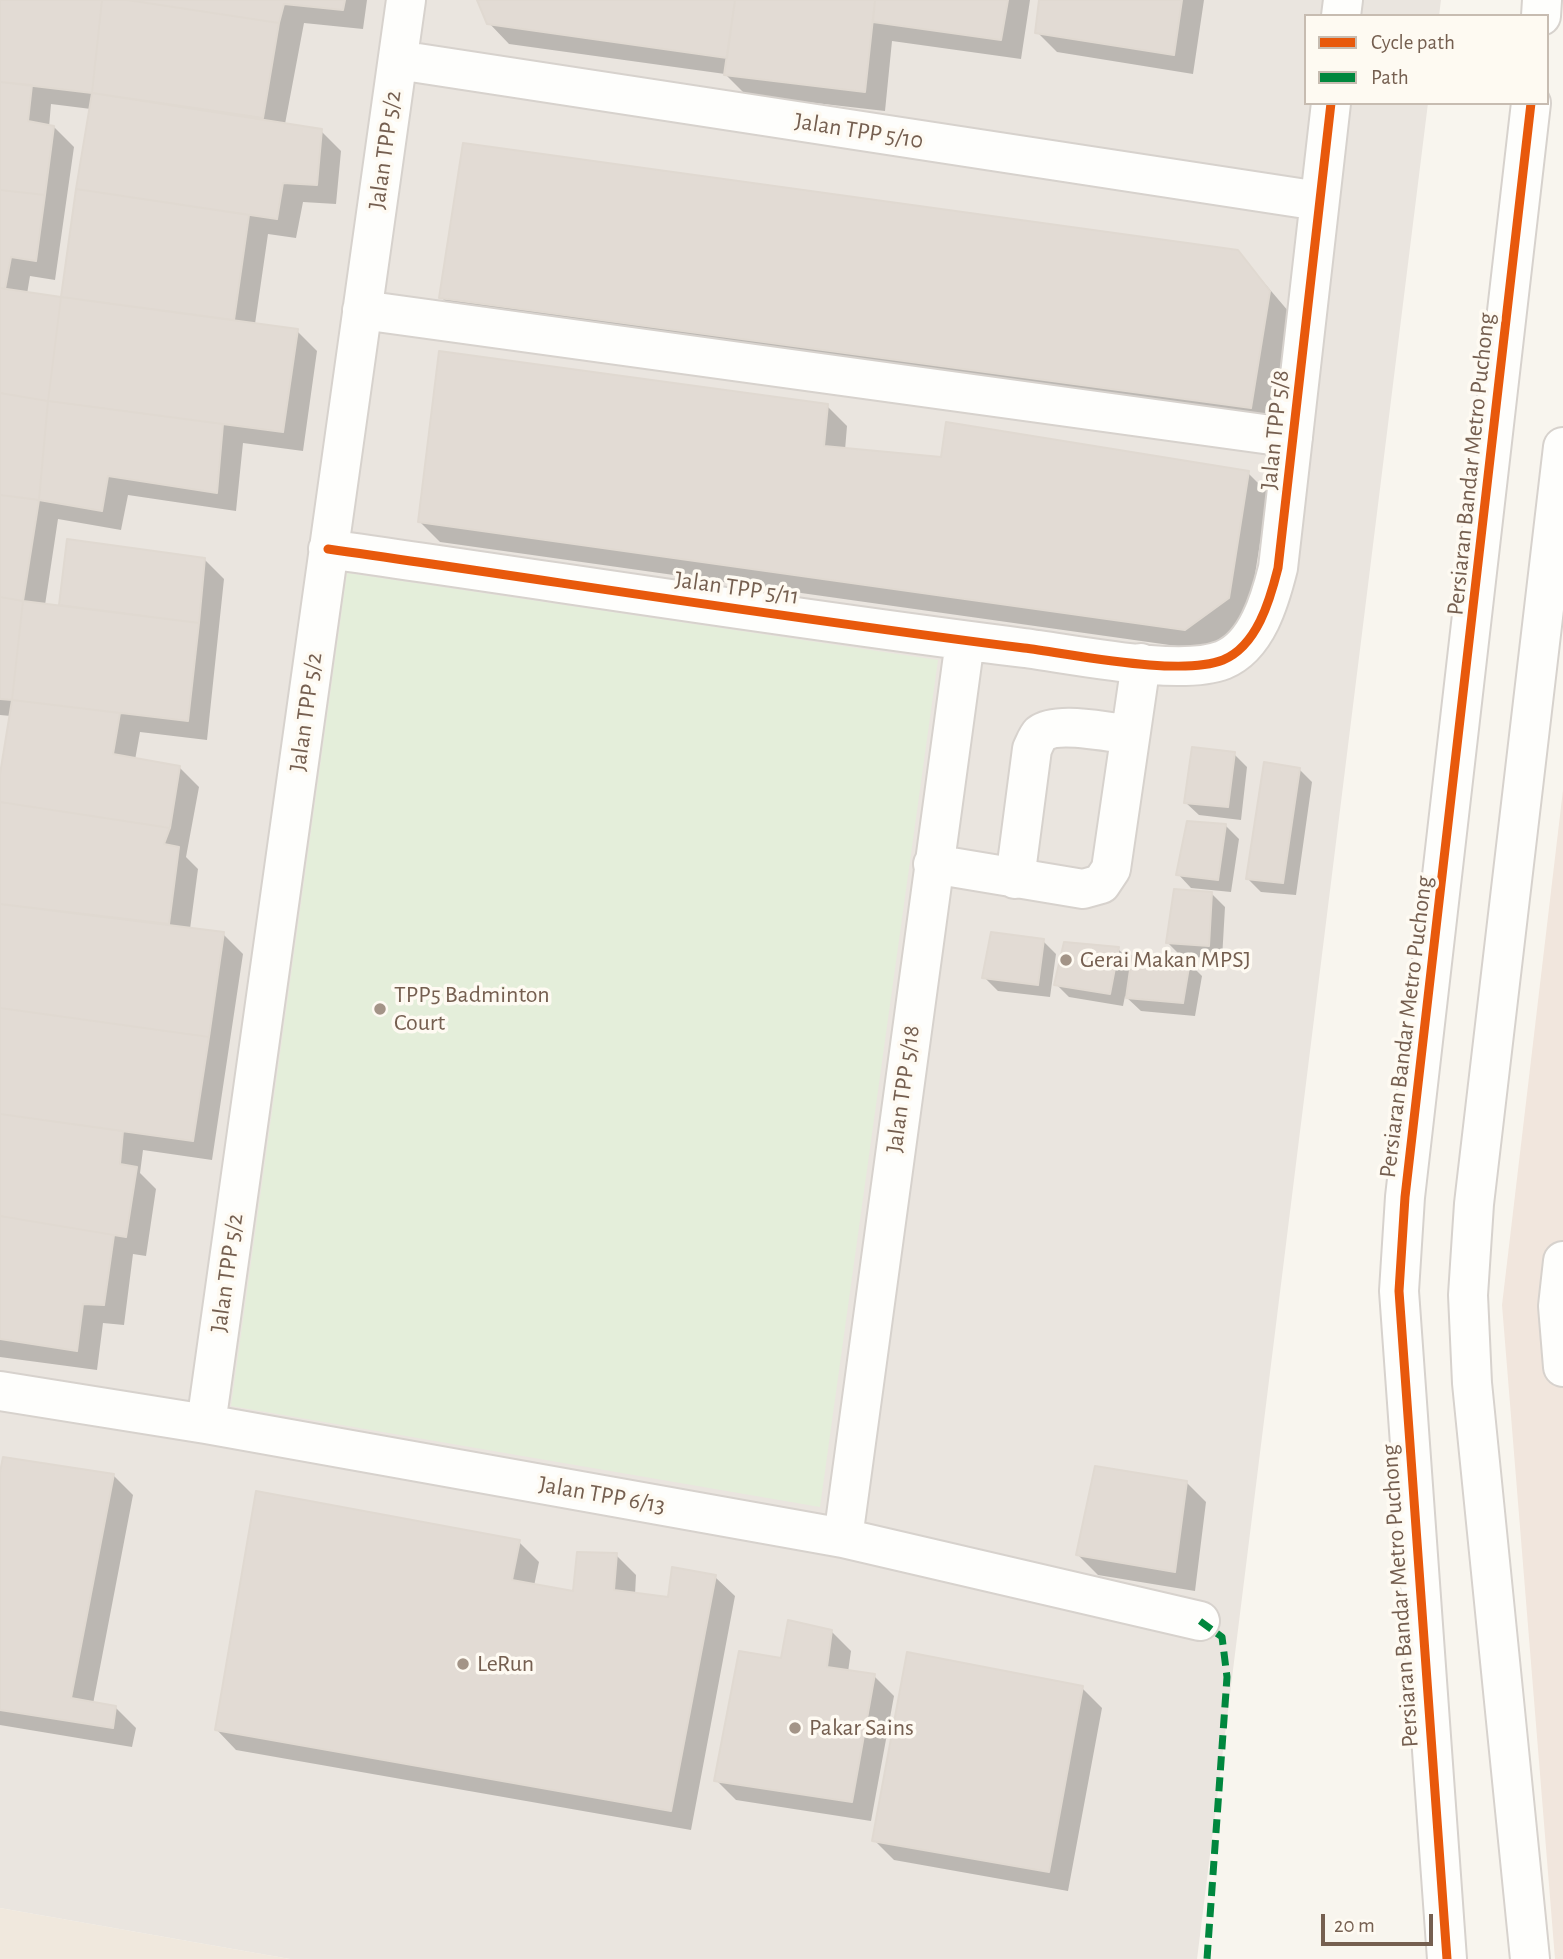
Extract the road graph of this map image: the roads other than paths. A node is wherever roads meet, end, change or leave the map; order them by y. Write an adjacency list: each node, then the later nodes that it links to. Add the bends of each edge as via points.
1 (406, 0): 2 (street, Jalan TPP 5/2)
2 (398, 60): 5 (street, Jalan TPP 5/10); 6 (street, Jalan TPP 5/2)
3 (1331, 105): 5 (street, Jalan TPP 5/8)
4 (1531, 105): 21 (street, Persiaran Bandar Metro Puchong, via 1405,1197 1399,1291)
5 (1320, 201): 7 (street, Jalan TPP 5/8)
6 (362, 310): 7 (street); 9 (street, Jalan TPP 5/2)
7 (1293, 438): 11 (street, Jalan TPP 5/8, via 1278,568 1269,605 1249,639 1225,659 1190,669)
8 (1563, 447): 22 (street, via 1474,1204 1468,1295 1472,1384)
9 (328, 549): 10 (street, Jalan TPP 5/11); 18 (street, Jalan TPP 5/2)
10 (965, 641): 11 (street, Jalan TPP 5/11); 13 (street, Jalan TPP 5/18)
11 (1141, 663): 12 (street)
12 (1130, 735): 14 (street, via 1054,729 1039,735 1032,749); 14 (street, via 1111,869 1101,884 1083,889)
13 (933, 864): 14 (street); 19 (street, Jalan TPP 5/18)
14 (1015, 878)
15 (1563, 1261): 16 (street, via 1558,1306)
16 (1563, 1367)
17 (0, 1391): 18 (street, Jalan TPP 6/13)
18 (206, 1424): 19 (street, Jalan TPP 6/13)
19 (843, 1538): 20 (street, Jalan TPP 6/13)
20 (1200, 1621)
21 (1447, 1959)
22 (1530, 1959)

